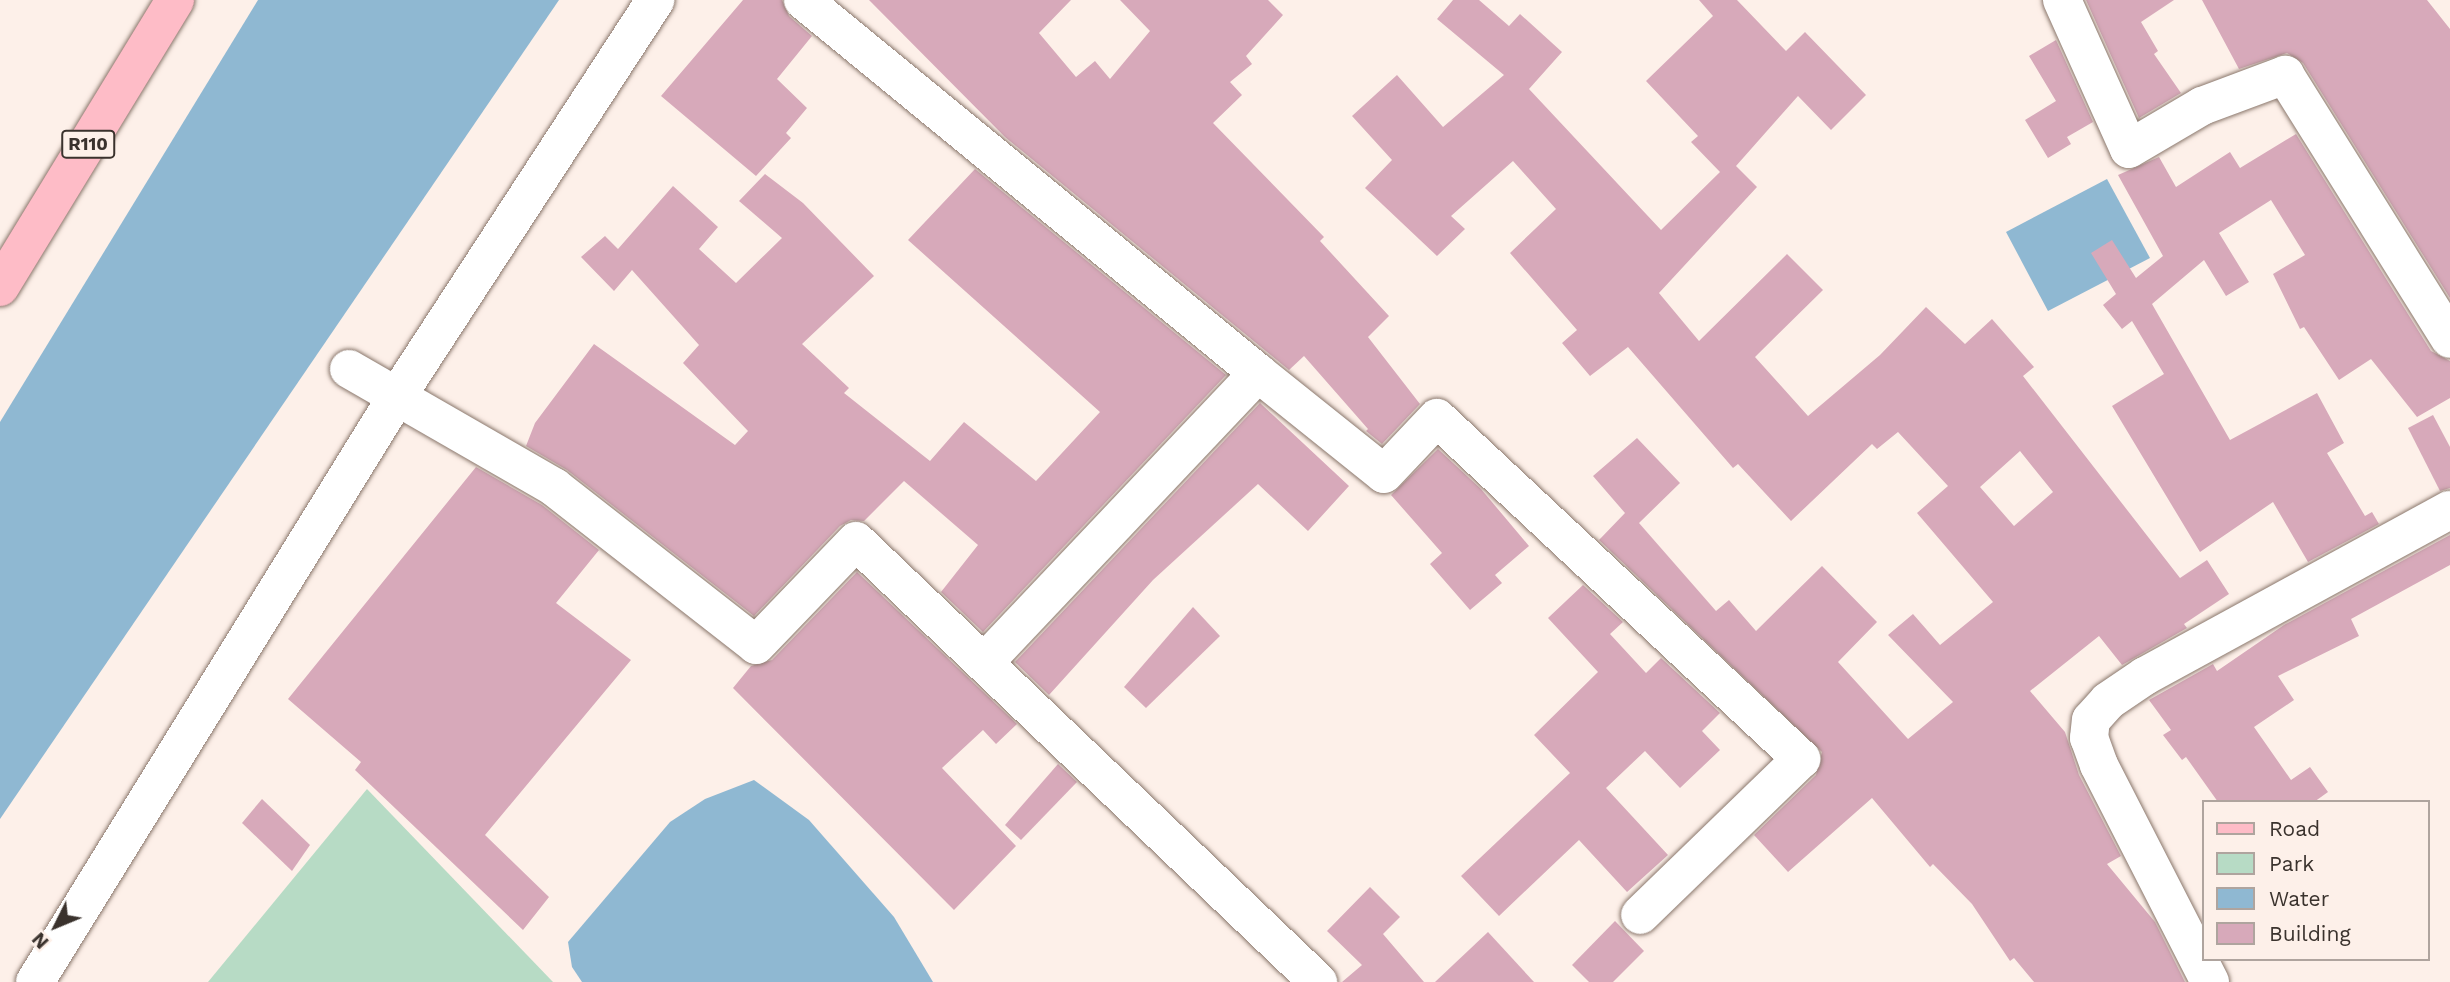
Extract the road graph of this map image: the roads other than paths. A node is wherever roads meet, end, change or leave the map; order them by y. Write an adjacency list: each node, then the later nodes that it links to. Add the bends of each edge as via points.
1 (175, 0): 5 (main road, R110)
2 (655, 0): 9 (street)
3 (803, 0): 8 (street)
4 (2062, 0): 6 (street, via 2129,149 2202,106 2285,75)
5 (0, 287)
6 (2450, 339)
7 (349, 369): 9 (street)
8 (1258, 373): 11 (street); 12 (street, via 1384,474 1437,418 1801,759)
9 (396, 398): 11 (street, via 492,447 554,486 756,645 856,541); 13 (street)
10 (2450, 510): 15 (street, via 2145,676 2108,701 2091,720 2090,738 2099,765)
11 (985, 662): 14 (street)
12 (1640, 915)
13 (35, 982)
14 (1318, 982)
15 (2210, 982)

